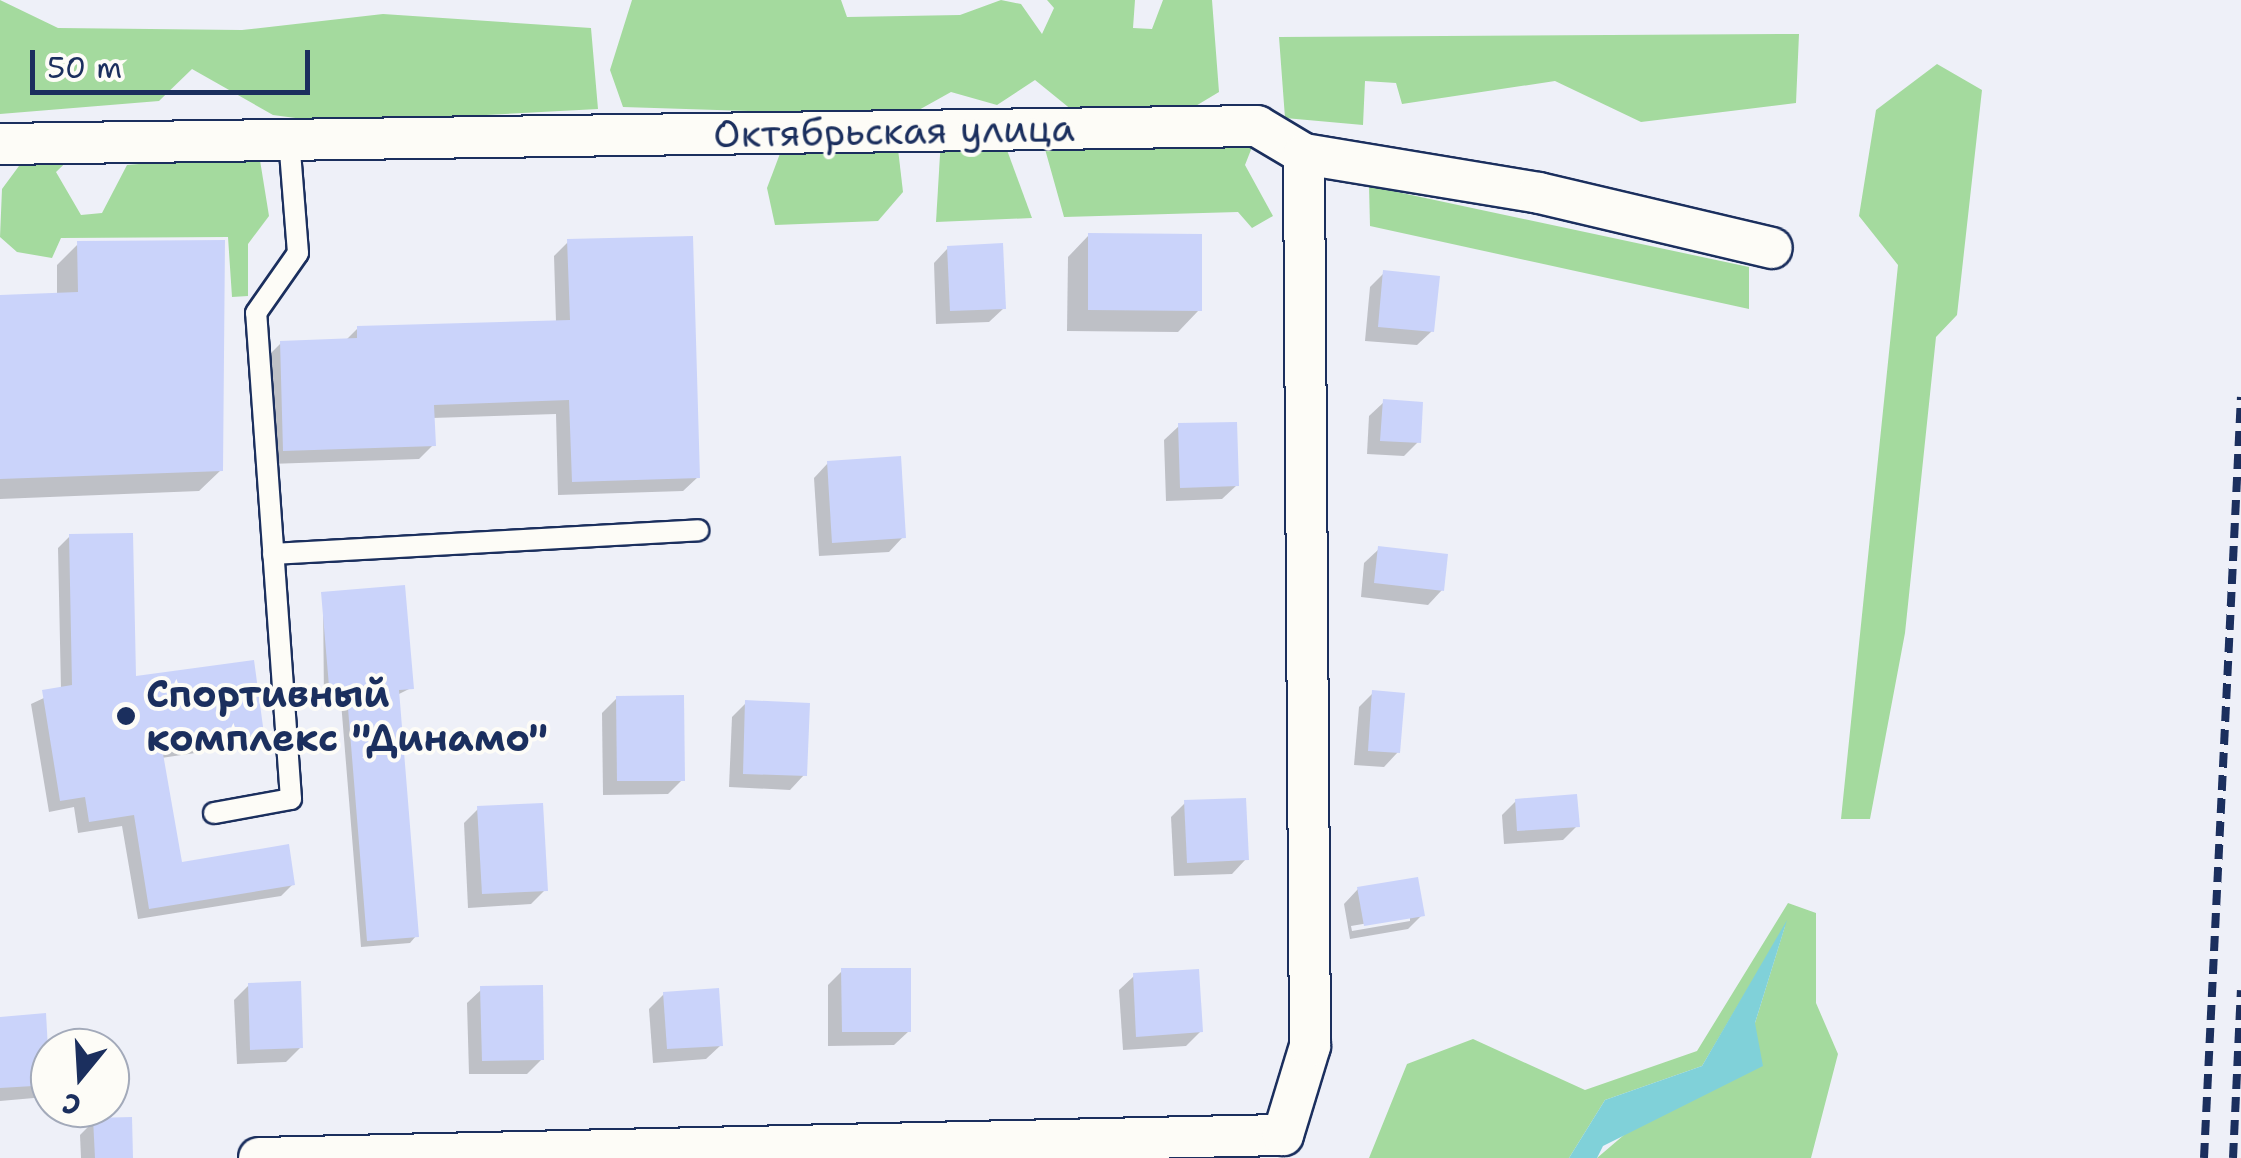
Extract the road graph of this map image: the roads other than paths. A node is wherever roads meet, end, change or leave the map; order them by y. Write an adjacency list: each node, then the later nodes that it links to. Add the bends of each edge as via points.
1 (289, 138): 2 (street, Октябрьская улица); 3 (street, Октябрьская улица, via 1257,126); 6 (lane, via 298,254 256,313)
2 (0, 144)
3 (1304, 154): 4 (street, Октябрьская улица, via 1538,193); 8 (street, via 1310,1046 1283,1135)
4 (1772, 248)
5 (698, 530): 6 (lane)
6 (273, 554): 7 (lane, via 290,799)
7 (214, 813)
8 (260, 1158)

